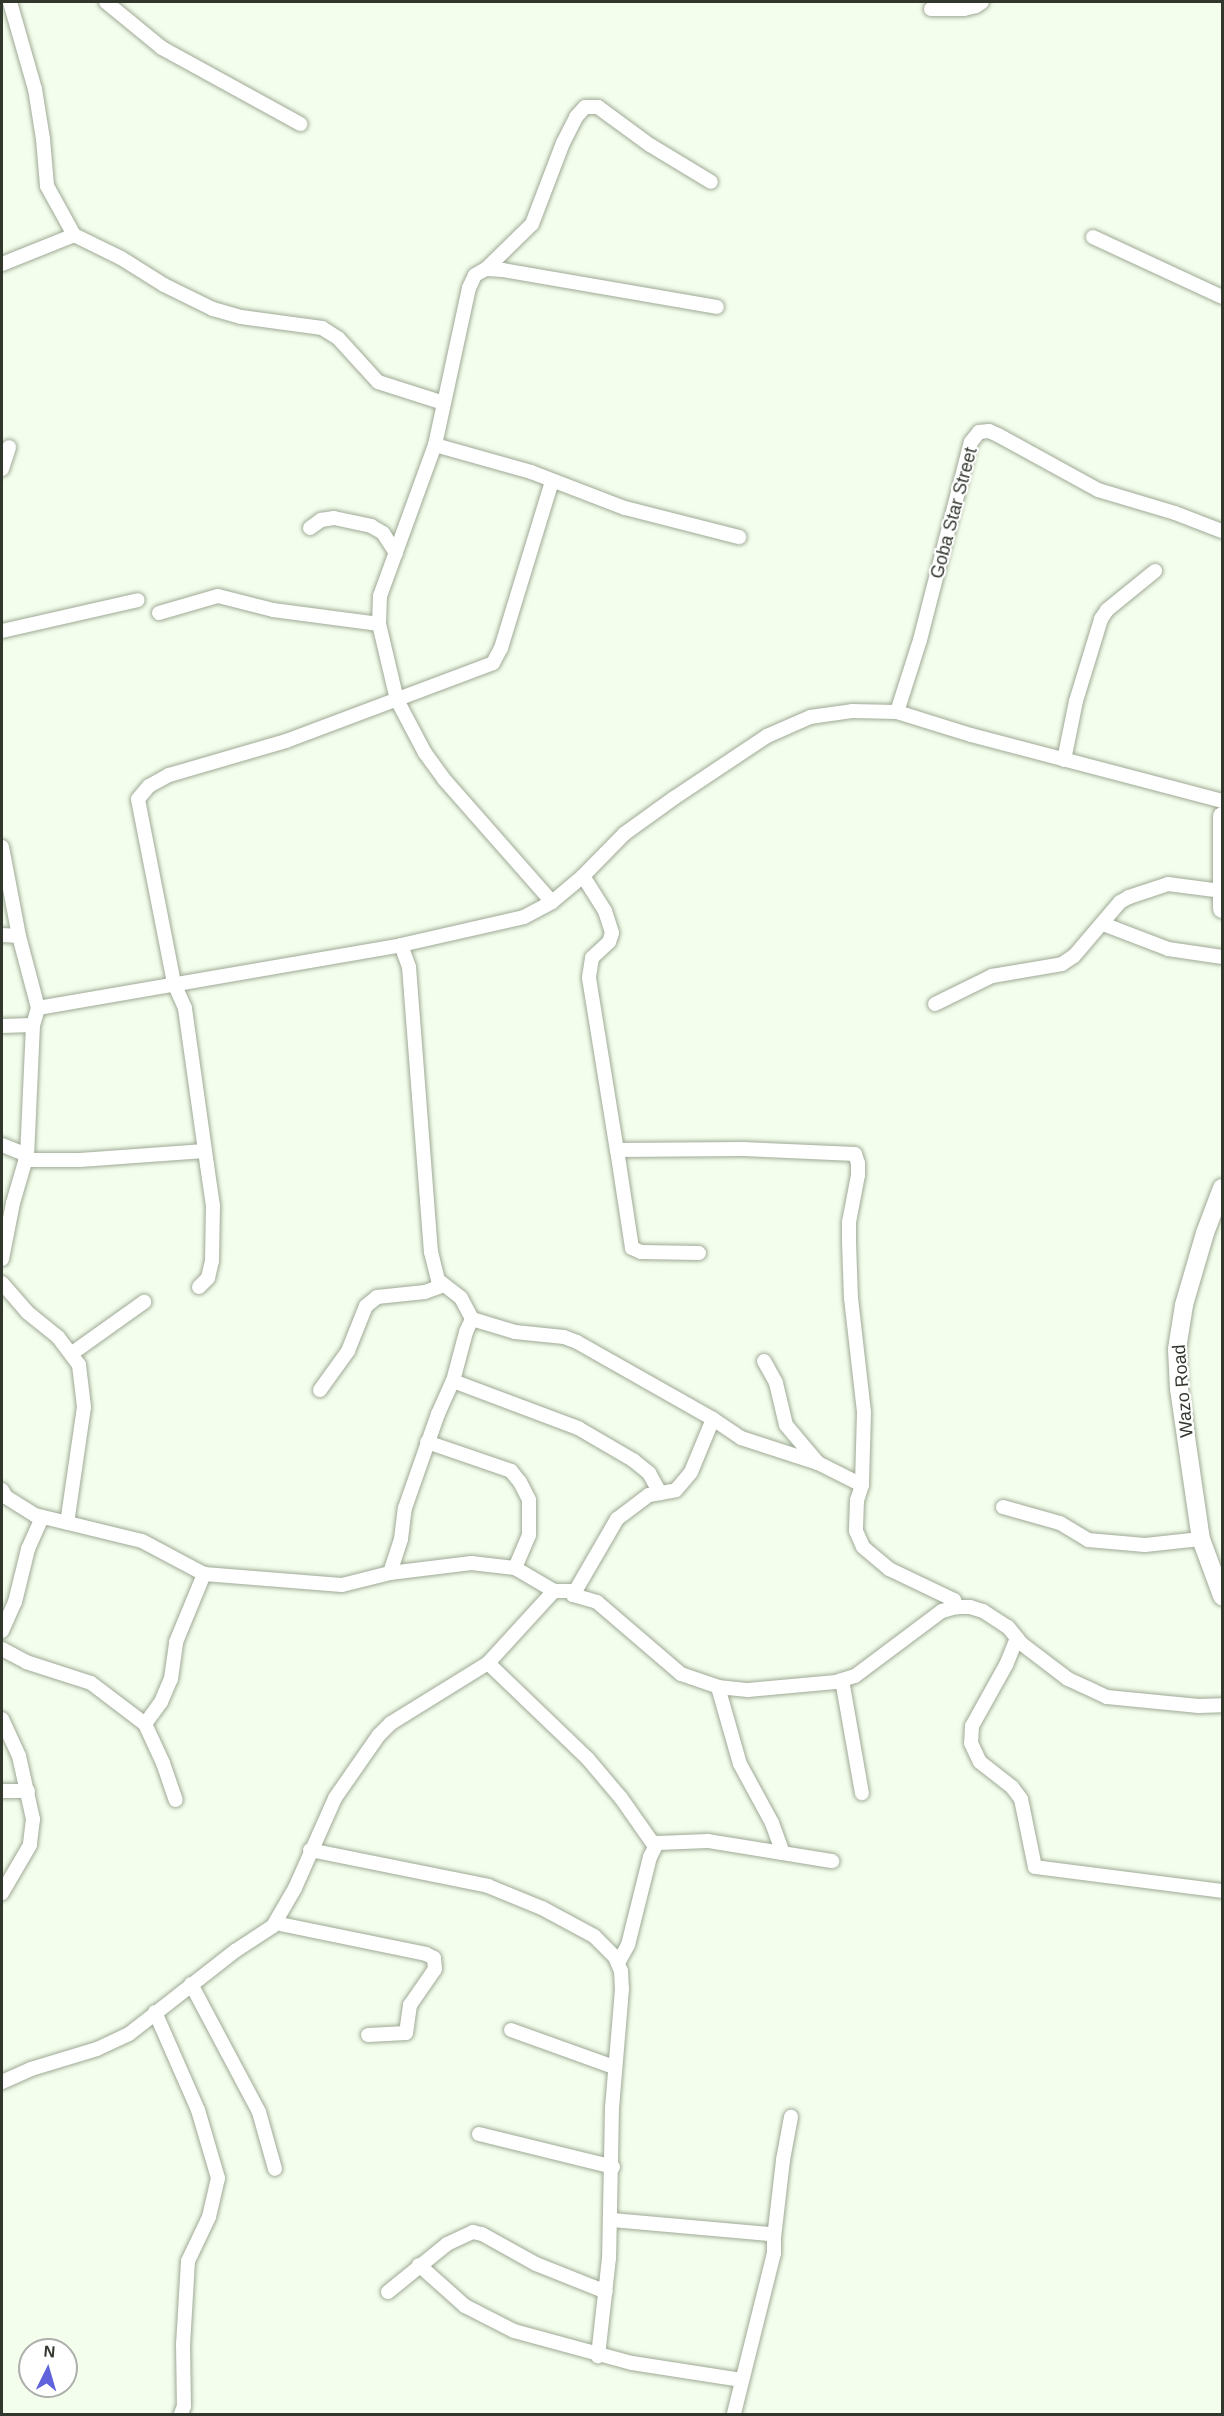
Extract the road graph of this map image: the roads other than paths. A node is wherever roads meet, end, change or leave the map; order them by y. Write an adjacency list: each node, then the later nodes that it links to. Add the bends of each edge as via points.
1 (10, 2): 7 (street, via 36,89 47,186)
2 (106, 2): 5 (street, via 162,48)
3 (982, 2): 4 (street, via 964,9)
4 (931, 9)
5 (300, 124)
6 (711, 182): 10 (street, via 598,107 585,107 563,143 532,224)
7 (74, 235): 9 (street); 13 (street, via 213,309 241,317 322,328 338,338 378,382)
8 (1094, 237): 11 (street)
9 (2, 264)
10 (486, 269): 12 (street); 13 (street, via 476,275 469,288)
11 (1222, 297)
12 (717, 307)
13 (444, 403): 14 (street)
14 (435, 445): 17 (street, via 531,472); 21 (street)
15 (9, 447): 16 (street)
16 (2, 469)
17 (552, 482): 20 (street, via 625,508); 27 (street, via 493,663)
18 (310, 528): 21 (street, via 321,520 334,518 371,526 383,533)
19 (1222, 531): 28 (street, Goba Star Street, via 1098,490 998,435 979,432 971,442 920,640)
20 (739, 537)
21 (396, 553): 25 (street, via 380,596)
22 (1155, 572): 29 (street, via 1101,619 1076,702)
23 (138, 600): 26 (street)
24 (159, 613): 25 (street, via 218,597 273,610)
25 (379, 624): 27 (street)
26 (2, 631)
27 (397, 700): 35 (street, via 444,779); 41 (street, via 286,741 169,775 149,786 138,799)
28 (897, 712): 29 (street); 33 (street, via 852,711 810,717 767,736 624,834)
29 (1064, 760): 30 (street)
30 (1222, 801)
31 (1222, 816): 34 (main road)
32 (2, 847): 38 (street)
33 (583, 876): 35 (street); 47 (street, via 605,911 612,933 609,942 592,958 589,978)
34 (1222, 900): 36 (street, via 1168,885 1120,902)
35 (552, 902): 39 (street, via 524,917)
36 (1103, 924): 40 (street, via 1168,950); 42 (street, via 1062,964 992,976)
37 (2, 935): 38 (street)
38 (19, 936): 43 (street)
39 (401, 945): 41 (street); 54 (street, via 409,967 431,1252 438,1280)
40 (1222, 957)
41 (174, 983): 43 (street); 48 (street, via 185,1008)
42 (935, 1004)
43 (38, 1008): 44 (street)
44 (33, 1025): 45 (street); 49 (street)
45 (2, 1026)
46 (2, 1145): 49 (street)
47 (617, 1150): 51 (street, via 632,1248 641,1252); 65 (street, via 762,1149 855,1154 858,1175 849,1242 864,1412)
48 (205, 1151): 49 (street, via 80,1160); 55 (street, via 213,1206 212,1261 208,1278)
49 (26, 1157): 52 (street)
50 (1222, 1188): 71 (main road, Wazo Road, via 1184,1305 1177,1349 1179,1389)
51 (699, 1253)
52 (2, 1258)
53 (2, 1283): 58 (street)
54 (444, 1285): 57 (street, via 461,1298); 61 (street, via 425,1292 377,1297 366,1306 348,1351)
55 (199, 1287)
56 (144, 1302): 58 (street)
57 (472, 1319): 60 (street); 62 (street, via 515,1332 577,1342)
58 (71, 1354): 70 (street, via 79,1365 84,1407)
59 (764, 1361): 64 (street, via 776,1383 786,1425)
60 (453, 1382): 63 (street); 66 (street, via 578,1428 633,1460 649,1473)
61 (320, 1390)
62 (713, 1419): 64 (street, via 756,1445); 66 (street, via 691,1472 676,1490)
63 (427, 1442): 72 (street, via 511,1471 520,1482 529,1500 529,1535); 73 (street, via 405,1508 401,1539)
64 (818, 1463): 65 (street)
65 (862, 1485): 78 (street, via 857,1500 856,1531 862,1547 889,1569 954,1600)
66 (660, 1493): 76 (street, via 649,1495 617,1519)
67 (3, 1497): 69 (street)
68 (1003, 1507): 71 (street, via 1060,1523 1088,1540 1145,1545)
69 (42, 1517): 70 (street); 79 (street)
70 (67, 1522): 74 (street, via 142,1541)
71 (1202, 1539): 77 (main road, Wazo Road)
72 (515, 1568): 73 (street, via 471,1563); 75 (street)
73 (390, 1572): 74 (street, via 342,1586)
74 (204, 1574): 87 (street, via 176,1642 171,1679)
75 (554, 1591): 76 (street); 82 (street)
76 (573, 1595): 84 (street, via 597,1602 681,1674)
77 (1222, 1596)
78 (957, 1607): 80 (street, via 983,1611 1008,1627); 83 (street, via 942,1611 855,1676)
79 (2, 1631)
80 (1017, 1638): 85 (street, via 1068,1679 1107,1696); 96 (street, via 972,1726 971,1743 980,1762 1021,1799 1035,1867)
81 (2, 1649): 87 (street, via 26,1662 91,1683)
82 (489, 1663): 92 (street, via 588,1759); 93 (street, via 391,1723 379,1735 335,1798)
83 (842, 1680): 84 (street, via 748,1690); 90 (street)
84 (718, 1688): 94 (street, via 740,1764 772,1823)
85 (1222, 1705)
86 (2, 1719): 89 (street, via 19,1756)
87 (145, 1724): 91 (street)
88 (2, 1791): 89 (street)
89 (28, 1791): 97 (street, via 33,1819 31,1841)
90 (862, 1793)
91 (176, 1800)
92 (654, 1845): 94 (street, via 708,1841); 99 (street, via 628,1945)
93 (310, 1850): 98 (street); 99 (street, via 488,1886 542,1908 594,1936)
94 (783, 1853): 95 (street)
95 (832, 1861)
96 (1222, 1890)
97 (2, 1893)
98 (275, 1923): 100 (street); 103 (street, via 434,1958 435,1969 411,2005 406,2032)
99 (618, 1963): 104 (street, via 622,1989)
100 (191, 1984): 101 (street); 109 (street, via 259,2112)
101 (155, 2012): 105 (street, via 129,2034 97,2049); 117 (street, via 198,2110 218,2178 209,2217 188,2261)
102 (511, 2030): 104 (street)
103 (368, 2035)
104 (614, 2067): 108 (street)
105 (2, 2082)
106 (791, 2117): 111 (street)
107 (479, 2134): 108 (street)
108 (613, 2167): 110 (street)
109 (275, 2169)
110 (612, 2220): 111 (street, via 769,2234); 114 (street)
111 (774, 2238): 116 (street, via 774,2253)
112 (419, 2265): 113 (street); 114 (street, via 447,2244 473,2232 536,2264); 115 (street, via 465,2306 497,2324)
113 (388, 2292)
114 (606, 2292): 115 (street)
115 (598, 2355): 116 (street)
116 (742, 2380): 118 (street)
117 (181, 2415)
118 (734, 2415)

